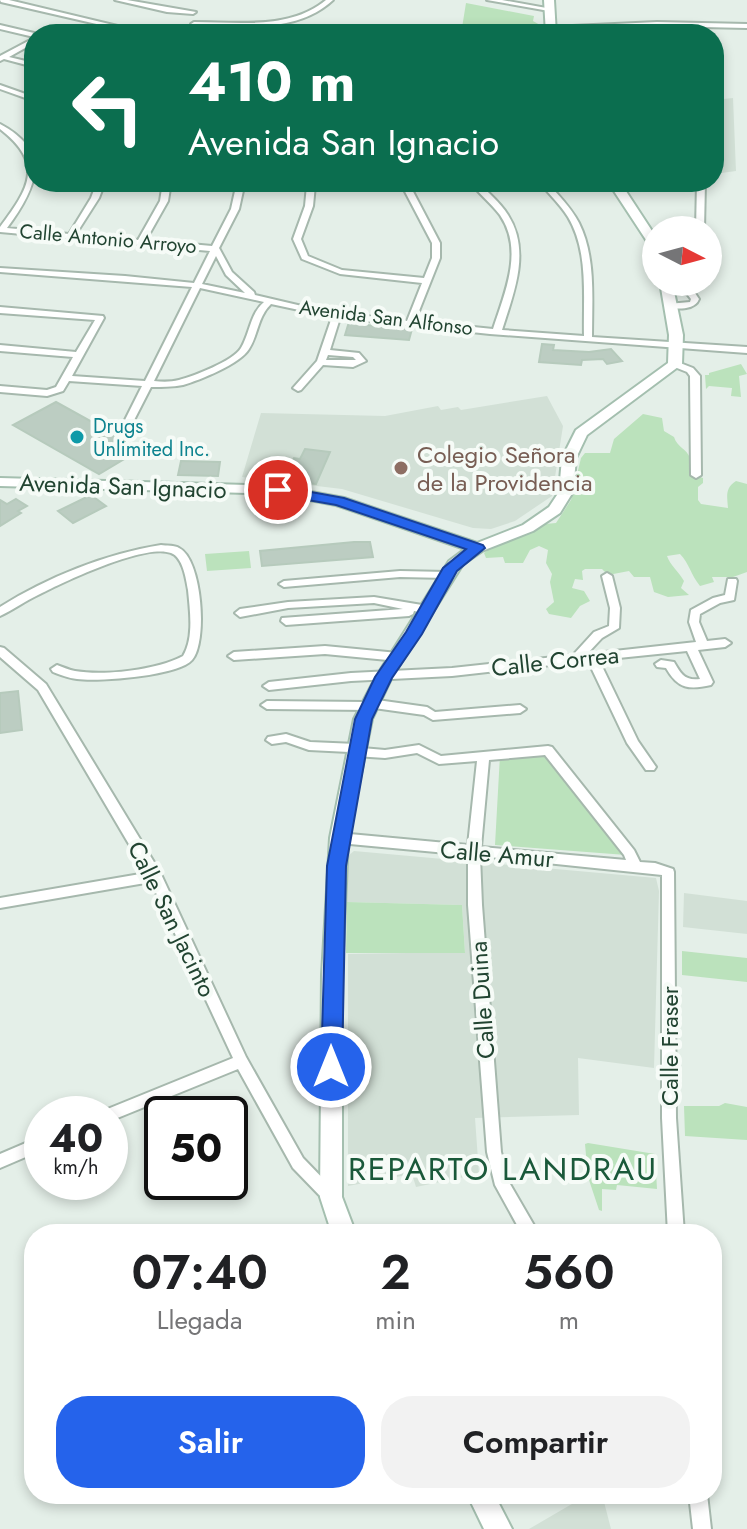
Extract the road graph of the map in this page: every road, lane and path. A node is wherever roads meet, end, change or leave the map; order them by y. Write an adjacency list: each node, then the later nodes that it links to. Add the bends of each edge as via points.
1 (1, 0): 8 (street)
2 (118, 0): 7 (street)
3 (192, 0): 7 (street)
4 (330, 0): 9 (street, via 300,19)
5 (490, 0): 6 (street)
6 (549, 4): 10 (main road)
7 (193, 12): 9 (street)
8 (105, 24)
9 (194, 24)
10 (550, 24)
11 (646, 24): 12 (street)
12 (723, 24)
13 (724, 24): 14 (street)
14 (747, 26)
15 (0, 27): 16 (street)
16 (24, 35)
17 (24, 44): 18 (street)
18 (1, 58): 19 (street)
19 (24, 63)
20 (0, 87): 21 (street)
21 (24, 95)
22 (0, 126): 23 (street)
23 (24, 147)
24 (28, 192): 36 (street)
25 (97, 192): 37 (street)
26 (165, 192): 38 (street)
27 (239, 192): 39 (street)
28 (311, 192): 41 (street, via 297,239 305,257 340,272)
29 (409, 192): 41 (street, via 436,243)
30 (483, 192): 51 (street, via 516,236 517,266)
31 (551, 192): 52 (street, via 579,232)
32 (621, 192): 35 (main road)
33 (701, 192): 34 (street)
34 (700, 216)
35 (642, 225)
36 (1, 230): 37 (street, Calle Antonio Arroyo)
37 (71, 236): 38 (street, Calle Antonio Arroyo)
38 (141, 242): 39 (street, Calle Antonio Arroyo)
39 (216, 249): 42 (street); 43 (street, via 229,273)
40 (0, 270): 42 (street, Avenida San Alfonso)
41 (427, 281): 50 (street)
42 (196, 286): 43 (street, Avenida San Alfonso); 58 (street)
43 (251, 294): 46 (street, Avenida San Alfonso)
44 (669, 296): 47 (main road)
45 (694, 296): 47 (street, via 693,304)
46 (270, 301): 49 (street, Avenida San Alfonso); 58 (street, via 236,359 183,382)
47 (671, 306): 56 (main road)
48 (0, 310): 55 (street, via 100,318)
49 (337, 315): 50 (street, Avenida San Alfonso); 59 (street, via 323,357)
50 (411, 321): 51 (street, Avenida San Alfonso)
51 (497, 331): 52 (street, Avenida San Alfonso)
52 (588, 339): 56 (street, Avenida San Alfonso)
53 (0, 348): 55 (street)
54 (747, 350): 56 (street, Avenida San Alfonso)
55 (79, 355): 57 (street)
56 (676, 355): 62 (street, via 695,376); 64 (main road, via 581,433 569,458 566,492 555,510 528,528)
57 (66, 378): 58 (street); 60 (street, via 55,392)
58 (146, 384): 61 (street)
59 (298, 388)
60 (0, 389)
61 (127, 426)
62 (696, 475)
63 (0, 482): 64 (main road, Avenida San Ignacio, via 278,490 339,501)
64 (477, 548): 65 (main road)
65 (447, 575): 68 (street); 69 (main road)
66 (607, 576): 79 (street, via 614,628 598,635)
67 (732, 581): 74 (street, via 730,598 695,612)
68 (284, 584)
69 (428, 610): 71 (street, via 386,600); 72 (street); 77 (main road)
70 (0, 612): 81 (street, via 95,564 159,549 175,550 183,557 194,587 195,647 189,658 138,673 75,676)
71 (240, 613)
72 (286, 621)
73 (725, 643): 74 (street, Calle Correa)
74 (697, 646): 78 (street, Calle Correa); 80 (street, via 707,682 682,683 670,665)
75 (0, 651): 95 (street, Calle San Jacinto, via 42,687)
76 (234, 656): 77 (street, via 325,650)
77 (398, 657): 82 (main road)
78 (592, 657): 79 (street, Calle Correa); 90 (street)
79 (577, 658): 82 (street, Calle Correa)
80 (661, 664)
81 (57, 669)
82 (384, 677): 83 (street, Calle Correa); 85 (main road)
83 (269, 686)
84 (267, 705): 85 (street)
85 (369, 705): 86 (street, via 433,716); 88 (main road)
86 (520, 709)
87 (272, 740): 88 (street)
88 (356, 750): 89 (street, via 385,754 419,749 439,760); 91 (main road)
89 (483, 756): 92 (street, Calle Duina); 93 (street, via 548,750)
90 (650, 767)
91 (339, 838): 92 (street, Calle Amur); 101 (main road)
92 (474, 852): 93 (street, Calle Amur); 103 (street, Calle Duina, via 496,1172)
93 (635, 866): 94 (street, Calle Amur)
94 (655, 868): 104 (street, Calle Fraser, via 670,876 669,1118)
95 (155, 876): 96 (street); 97 (street, Calle San Jacinto)
96 (0, 903)
97 (241, 1061): 98 (street); 101 (street, Calle San Jacinto, via 298,1163)
98 (128, 1108)
99 (24, 1151): 100 (street)
100 (0, 1161)
101 (331, 1197): 102 (main road)
102 (339, 1224)
103 (524, 1224)
104 (675, 1224)
105 (485, 1504): 107 (main road)
106 (699, 1504): 108 (street)
107 (499, 1529)
108 (702, 1529)

